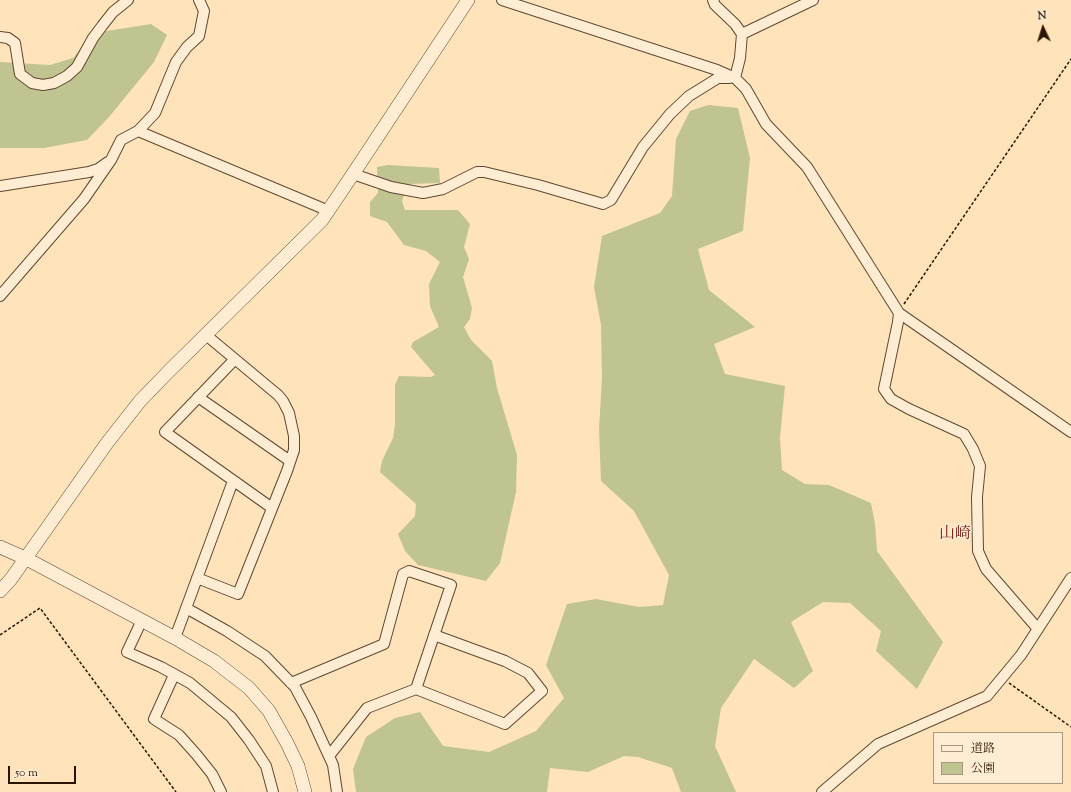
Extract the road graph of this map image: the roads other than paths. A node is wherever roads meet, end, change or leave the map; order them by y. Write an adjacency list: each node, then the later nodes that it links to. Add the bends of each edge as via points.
1 (128, 0): 8 (street, via 113,12 102,26 77,67 54,83 32,83 20,74 15,43 8,38)
2 (199, 0): 10 (street, via 204,11 199,36 176,62 155,113)
3 (468, 0): 12 (street)
4 (502, 0): 9 (street)
5 (713, 0): 7 (street)
6 (813, 0): 7 (street)
7 (742, 34): 9 (street)
8 (0, 37)
9 (735, 78): 12 (street, via 718,78 690,96 670,114 643,147 611,200 603,204 484,172 477,172 443,189 423,193 391,187); 16 (street, via 746,89 766,124 806,167)
10 (138, 131): 11 (street, via 121,140); 14 (street)
11 (111, 160): 13 (street, via 89,172); 15 (street, via 84,200)
12 (353, 174): 14 (street)
13 (0, 186)
14 (329, 211): 17 (street)
15 (0, 296)
16 (898, 313): 20 (street); 31 (street, via 884,389 891,398 909,409 964,434 980,466 977,496 978,551 986,569)
17 (206, 335): 18 (street); 25 (street, via 140,401)
18 (235, 359): 19 (street); 21 (street, via 283,401 289,413 294,436 294,450)
19 (198, 397): 21 (street); 22 (street, via 165,432)
20 (1071, 432)
21 (290, 461): 23 (street)
22 (233, 481): 23 (street); 26 (street)
23 (272, 508): 26 (street, via 238,594)
24 (0, 547): 25 (street)
25 (25, 558): 28 (street); 30 (street)
26 (197, 578): 29 (street)
27 (1071, 578): 31 (street)
28 (0, 591)
29 (186, 608): 33 (street); 35 (street, via 265,656)
30 (142, 620): 33 (street); 34 (street, via 127,652)
31 (1038, 629): 42 (street, via 1003,679 987,696 878,744)
32 (434, 635): 35 (street, via 451,585 409,571 403,574 384,644); 36 (street); 36 (street, via 528,672 542,691 505,724)
33 (175, 638): 40 (street, via 220,665 249,688 269,711 298,766)
34 (174, 674): 38 (street, via 154,719 179,735 212,774); 39 (street, via 190,683 231,717 266,766)
35 (291, 683): 37 (street, via 312,717)
36 (416, 689): 37 (street, via 367,708)
37 (328, 756): 41 (street, via 333,765)
38 (221, 792)
39 (273, 792)
40 (305, 792)
41 (337, 792)
42 (822, 792)

